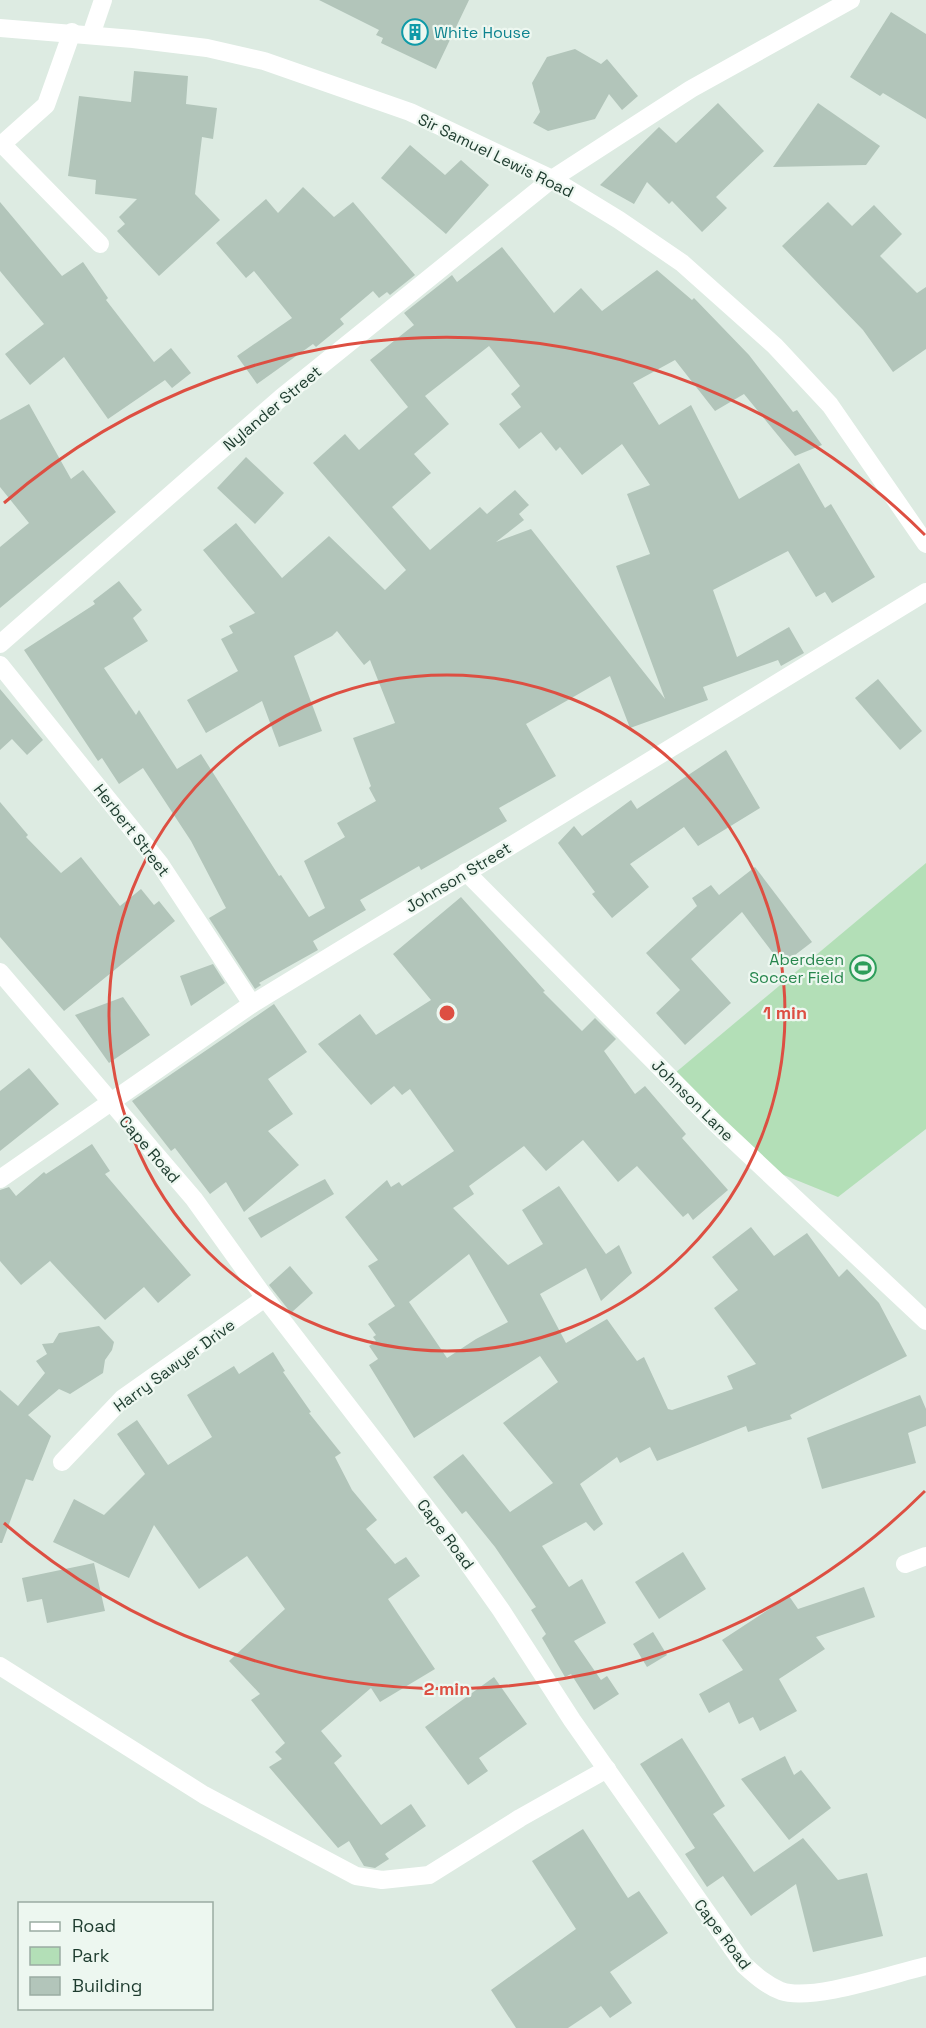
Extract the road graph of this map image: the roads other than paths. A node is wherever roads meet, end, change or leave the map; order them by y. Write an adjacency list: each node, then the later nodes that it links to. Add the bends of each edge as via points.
1 (103, 0): 5 (street)
2 (851, 0): 7 (street, Nylander Street, via 691,89)
3 (0, 28): 4 (street, Sir Samuel Lewis Road)
4 (72, 32): 5 (street, Sir Samuel Lewis Road); 6 (street, via 46,105)
5 (91, 35): 7 (street, Sir Samuel Lewis Road, via 207,48 264,61 410,112)
6 (1, 145): 8 (street)
7 (552, 179): 9 (street, Sir Samuel Lewis Road, via 682,263 775,346 830,405); 11 (street, Nylander Street, via 282,397)
8 (100, 244)
9 (926, 544)
10 (926, 592): 13 (street, Johnson Street)
11 (0, 644)
12 (0, 664): 15 (street, Herbert Street, via 160,864)
13 (466, 872): 15 (street, Johnson Street); 19 (street, Johnson Lane, via 714,1122)
14 (0, 972): 16 (street, Cape Road)
15 (252, 1004): 16 (street, Johnson Street)
16 (110, 1102): 17 (street, Johnson Street); 18 (street, Cape Road, via 194,1199)
17 (0, 1179)
18 (265, 1298): 20 (street, Harry Sawyer Drive, via 123,1398); 24 (street, Cape Road, via 455,1545)
19 (926, 1321)
20 (62, 1462)
21 (926, 1556): 22 (street)
22 (905, 1564)
23 (0, 1666): 24 (street, via 204,1795 356,1876 382,1880 429,1875)
24 (607, 1769): 25 (street, Cape Road, via 744,1965 770,1986 798,1994 820,1992)
25 (926, 1966)

